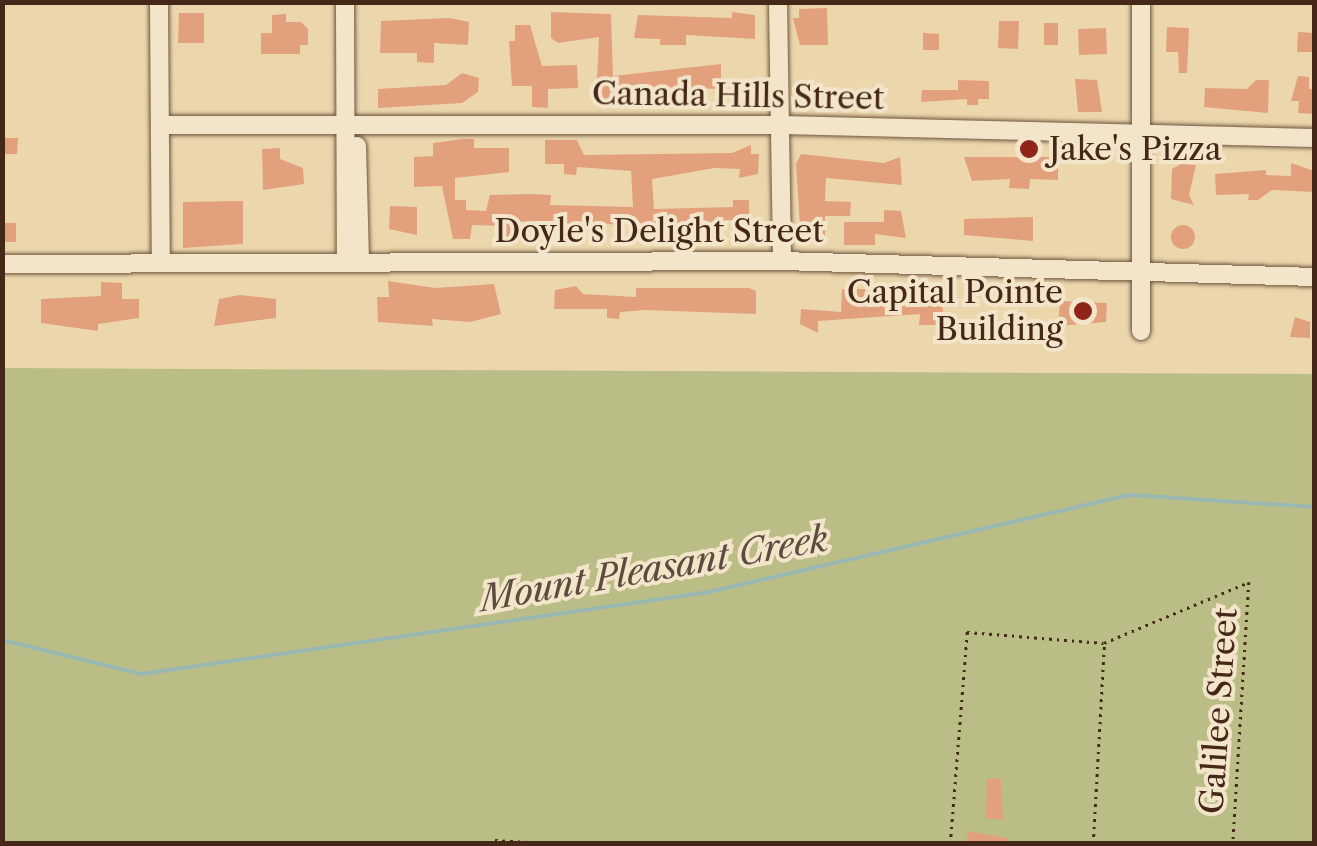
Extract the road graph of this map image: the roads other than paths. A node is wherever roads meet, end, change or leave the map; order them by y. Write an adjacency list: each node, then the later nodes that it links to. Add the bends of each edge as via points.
1 (159, 2): 8 (street)
2 (345, 2): 6 (street)
3 (356, 2): 6 (street)
4 (778, 2): 7 (street)
5 (1141, 2): 9 (street)
6 (350, 124): 7 (street, Canada Hills Street); 8 (street, Canada Hills Street); 11 (street)
7 (782, 125): 9 (street, Canada Hills Street); 12 (street)
8 (161, 126): 13 (street)
9 (1143, 133): 10 (street, Canada Hills Street); 15 (street)
10 (1314, 138)
11 (353, 260): 12 (street, Doyle's Delight Street); 13 (street, Doyle's Delight Street)
12 (782, 261): 15 (street, Doyle's Delight Street)
13 (161, 263): 14 (street, Doyle's Delight Street)
14 (2, 264)
15 (1142, 269): 16 (street, Doyle's Delight Street); 17 (street)
16 (1314, 277)
17 (1141, 331)

